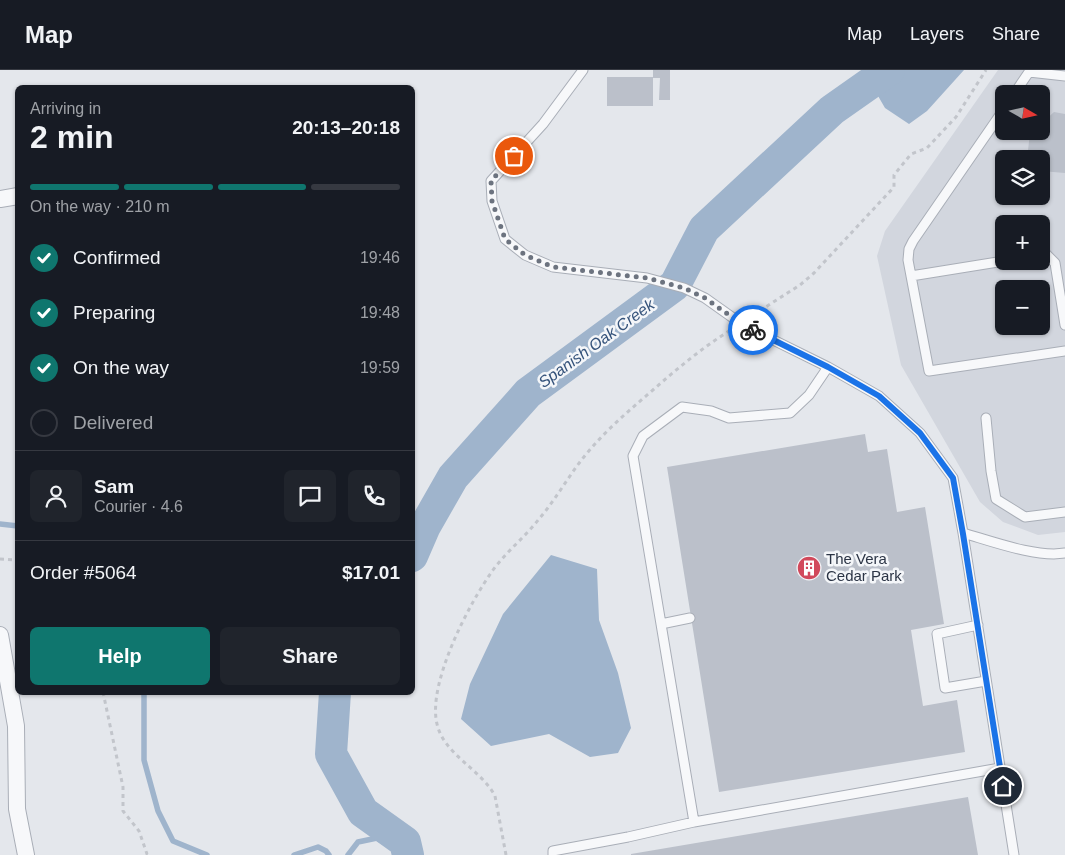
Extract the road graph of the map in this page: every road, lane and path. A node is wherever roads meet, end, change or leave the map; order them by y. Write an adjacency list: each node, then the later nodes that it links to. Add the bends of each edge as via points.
1 (583, 70): 12 (lane, via 543,124 491,181 492,201 505,239 525,255 553,267 647,278 684,288 705,298 743,325)
2 (1065, 76): 3 (lane, via 1029,72)
3 (1020, 85)
4 (995, 122): 9 (lane, via 913,241 908,260)
5 (15, 196): 6 (street)
6 (0, 199)
7 (1050, 258): 10 (lane, via 1055,262)
8 (995, 262): 9 (lane)
9 (911, 276): 11 (lane, via 929,370)
10 (1065, 325)
11 (1065, 351)
12 (828, 367): 15 (lane, via 879,396 920,433 953,478); 20 (lane, via 809,395 790,413 729,418 711,411 682,407 644,436 633,456)
13 (986, 418): 14 (lane, via 996,499 1025,517)
14 (1065, 512)
15 (963, 534): 16 (lane, via 1021,549); 21 (lane)
16 (1065, 553)
17 (0, 559): 18 (path)
18 (15, 560)
19 (690, 618): 20 (lane)
20 (661, 624): 26 (lane)
21 (978, 626): 23 (lane); 23 (lane, via 937,634 945,688)
22 (0, 635): 27 (street, via 16,726 17,809)
23 (986, 681): 25 (lane)
24 (104, 695): 28 (path, via 123,788 123,811 139,831)
25 (1000, 768): 26 (lane); 30 (lane)
26 (694, 822): 29 (lane, via 553,851)
27 (26, 855)
28 (149, 855)
29 (554, 855)
30 (1014, 855)

